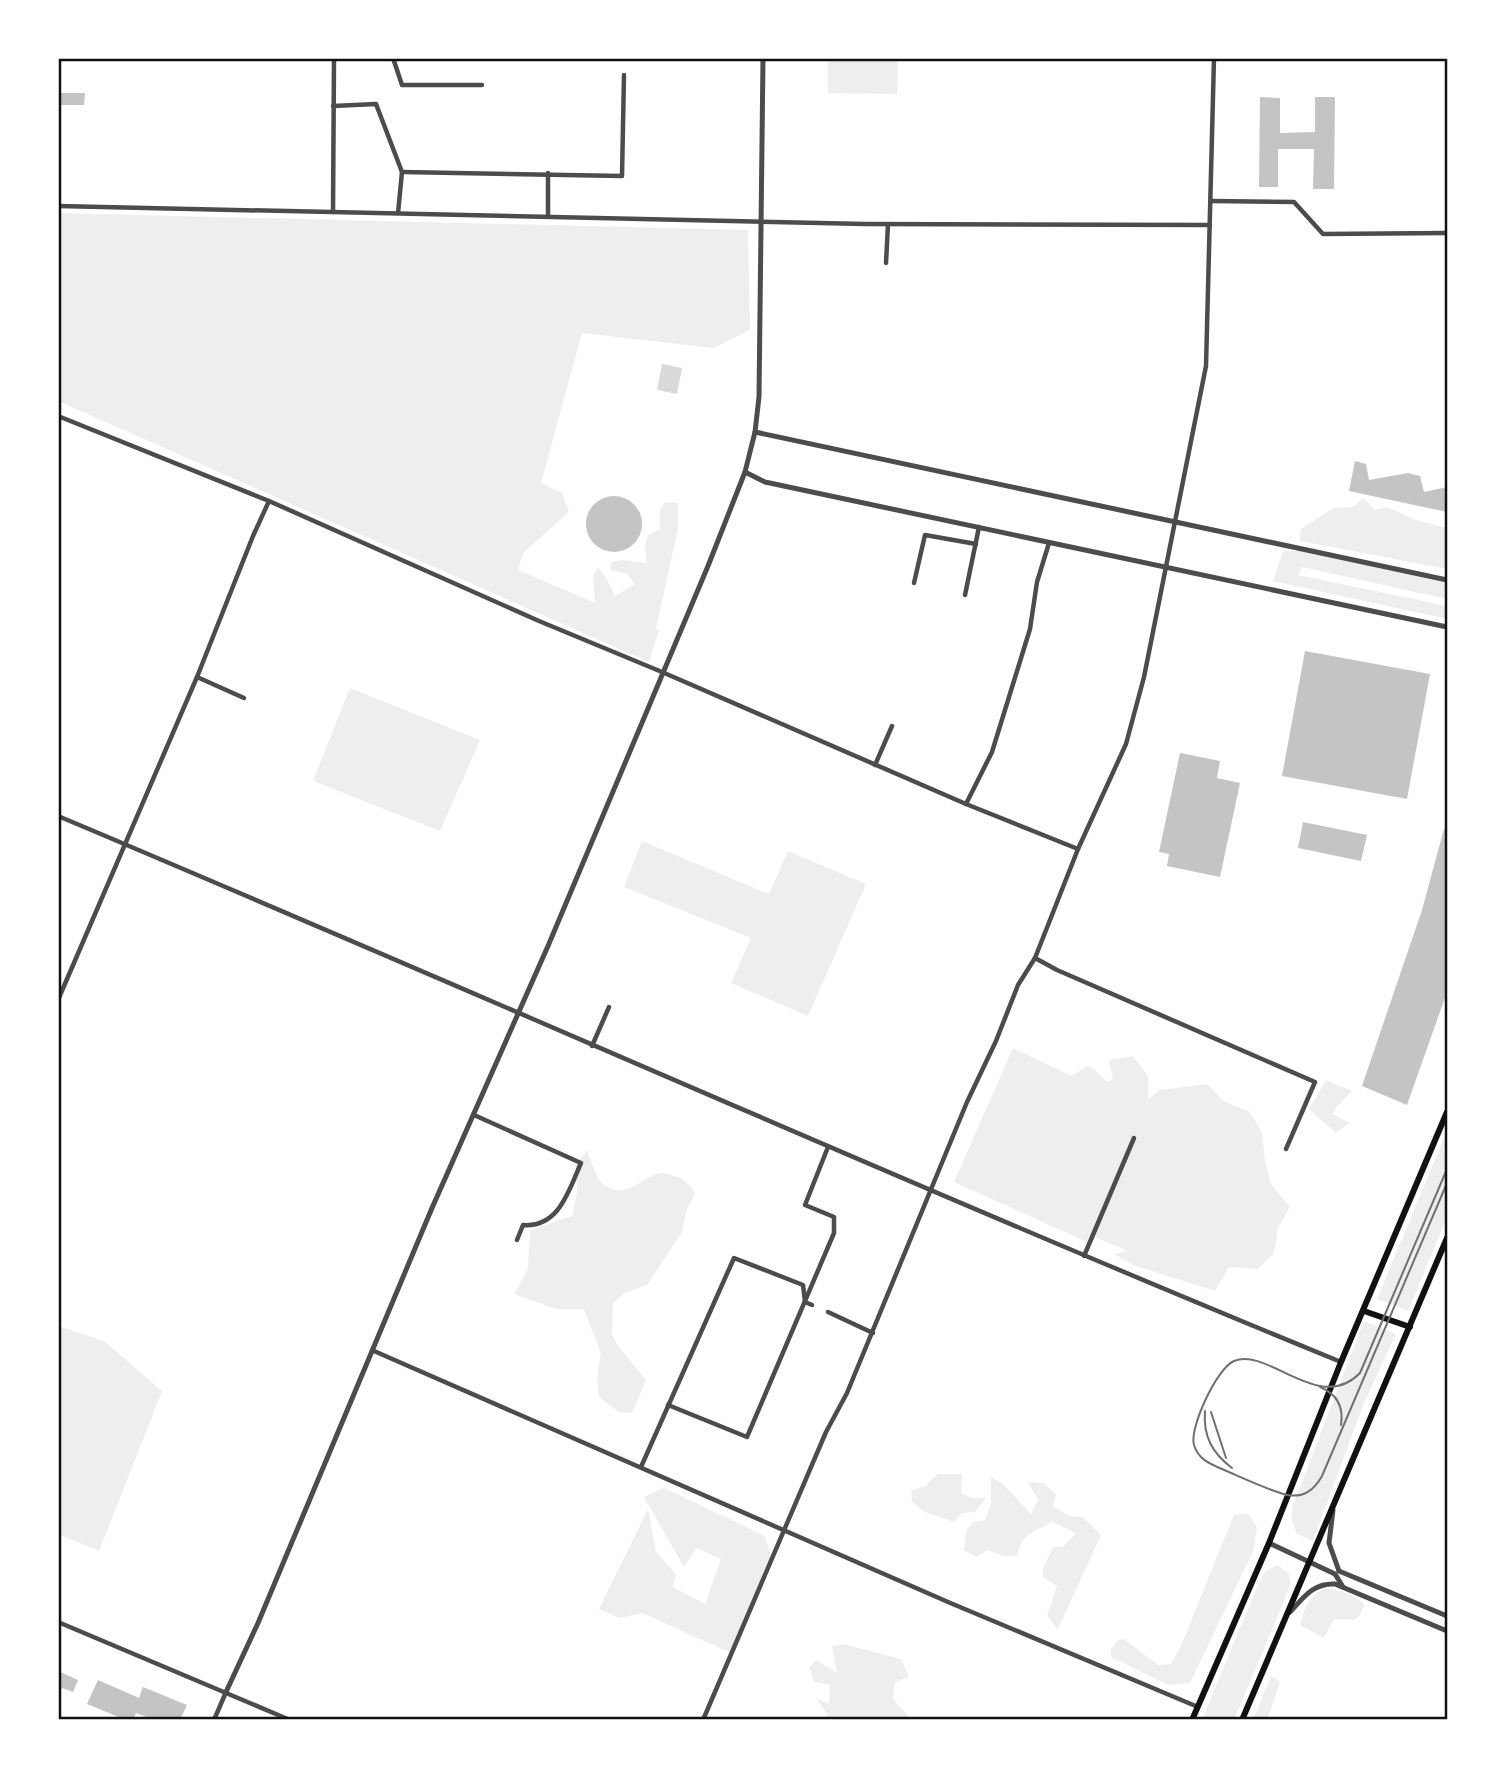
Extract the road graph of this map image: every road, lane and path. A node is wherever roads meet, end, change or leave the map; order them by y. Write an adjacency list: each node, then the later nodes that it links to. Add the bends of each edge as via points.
1 (334, 58): 7 (street)
2 (393, 58): 6 (street, via 402,85)
3 (763, 58): 15 (street)
4 (1214, 58): 10 (street)
5 (624, 75): 9 (street, via 622,176)
6 (482, 85)
7 (333, 106): 8 (street, via 376,104); 12 (street)
8 (402, 172): 9 (street); 13 (street)
9 (548, 173): 14 (street)
10 (1211, 201): 17 (street); 18 (street, via 1294,202 1323,234)
11 (58, 206): 12 (street)
12 (333, 212): 13 (street)
13 (398, 213): 14 (street)
14 (548, 217): 15 (street)
15 (762, 221): 16 (street); 21 (street, via 760,397)
16 (888, 224): 17 (street); 19 (street)
17 (1210, 225): 24 (street, via 1206,366)
18 (1447, 233)
19 (886, 263)
20 (58, 416): 23 (street)
21 (755, 432): 22 (street); 24 (street)
22 (745, 472): 25 (street, via 765,482); 33 (street)
23 (269, 501): 33 (street); 34 (street)
24 (1176, 522): 28 (street); 29 (street)
25 (979, 526): 26 (street); 27 (street)
26 (1049, 543): 28 (street); 38 (street, via 1030,628 992,752)
27 (976, 544): 30 (street, via 925,534); 31 (street)
28 (1166, 568): 32 (street); 41 (street, via 1126,744)
29 (1447, 580)
30 (914, 583)
31 (965, 596)
32 (1447, 627)
33 (662, 672): 37 (street); 45 (street)
34 (197, 677): 35 (street); 40 (street)
35 (244, 698)
36 (891, 726): 37 (street)
37 (875, 765): 38 (street)
38 (966, 804): 41 (street)
39 (58, 816): 40 (street)
40 (125, 845): 43 (street); 45 (street)
41 (1078, 849): 42 (street)
42 (1035, 958): 51 (street, via 1315,1082); 52 (street, via 1018,985)
43 (58, 1000)
44 (609, 1007): 46 (street)
45 (519, 1013): 46 (street); 48 (street)
46 (592, 1046): 50 (street)
47 (1447, 1112): 58 (main road)
48 (474, 1115): 54 (street, via 581,1163 561,1208 533,1226 523,1225); 62 (street)
49 (1134, 1138): 55 (street)
50 (828, 1147): 52 (street); 56 (street, via 805,1205 834,1217 834,1233)
51 (1286, 1149)
52 (932, 1190): 55 (street); 61 (street)
53 (1447, 1238): 60 (main road)
54 (517, 1240)
55 (1084, 1256): 63 (street)
56 (805, 1302): 57 (street); 64 (street, via 747,1437); 64 (street, via 803,1285 734,1258)
57 (812, 1305)
58 (1364, 1311): 60 (main road); 63 (main road)
59 (828, 1312): 61 (street)
60 (1410, 1327): 66 (main road)
61 (873, 1333): 67 (street)
62 (374, 1350): 65 (street); 76 (street)
63 (1341, 1362): 68 (main road)
64 (668, 1405): 65 (street)
65 (641, 1467): 67 (street)
66 (1334, 1505): 69 (main road); 70 (street, via 1329,1542)
67 (786, 1531): 77 (street); 80 (street)
68 (1269, 1543): 69 (street); 77 (main road)
69 (1311, 1562): 70 (street); 72 (main road)
70 (1337, 1572): 71 (street); 73 (street)
71 (1343, 1587): 72 (street, via 1316,1587); 75 (street)
72 (1288, 1614): 82 (main road)
73 (1447, 1616)
74 (58, 1622): 76 (street)
75 (1447, 1631)
76 (226, 1692): 78 (street); 79 (street)
77 (1198, 1707): 81 (main road)
78 (214, 1720)
79 (290, 1720)
80 (703, 1720)
81 (1192, 1720)
82 (1242, 1720)

